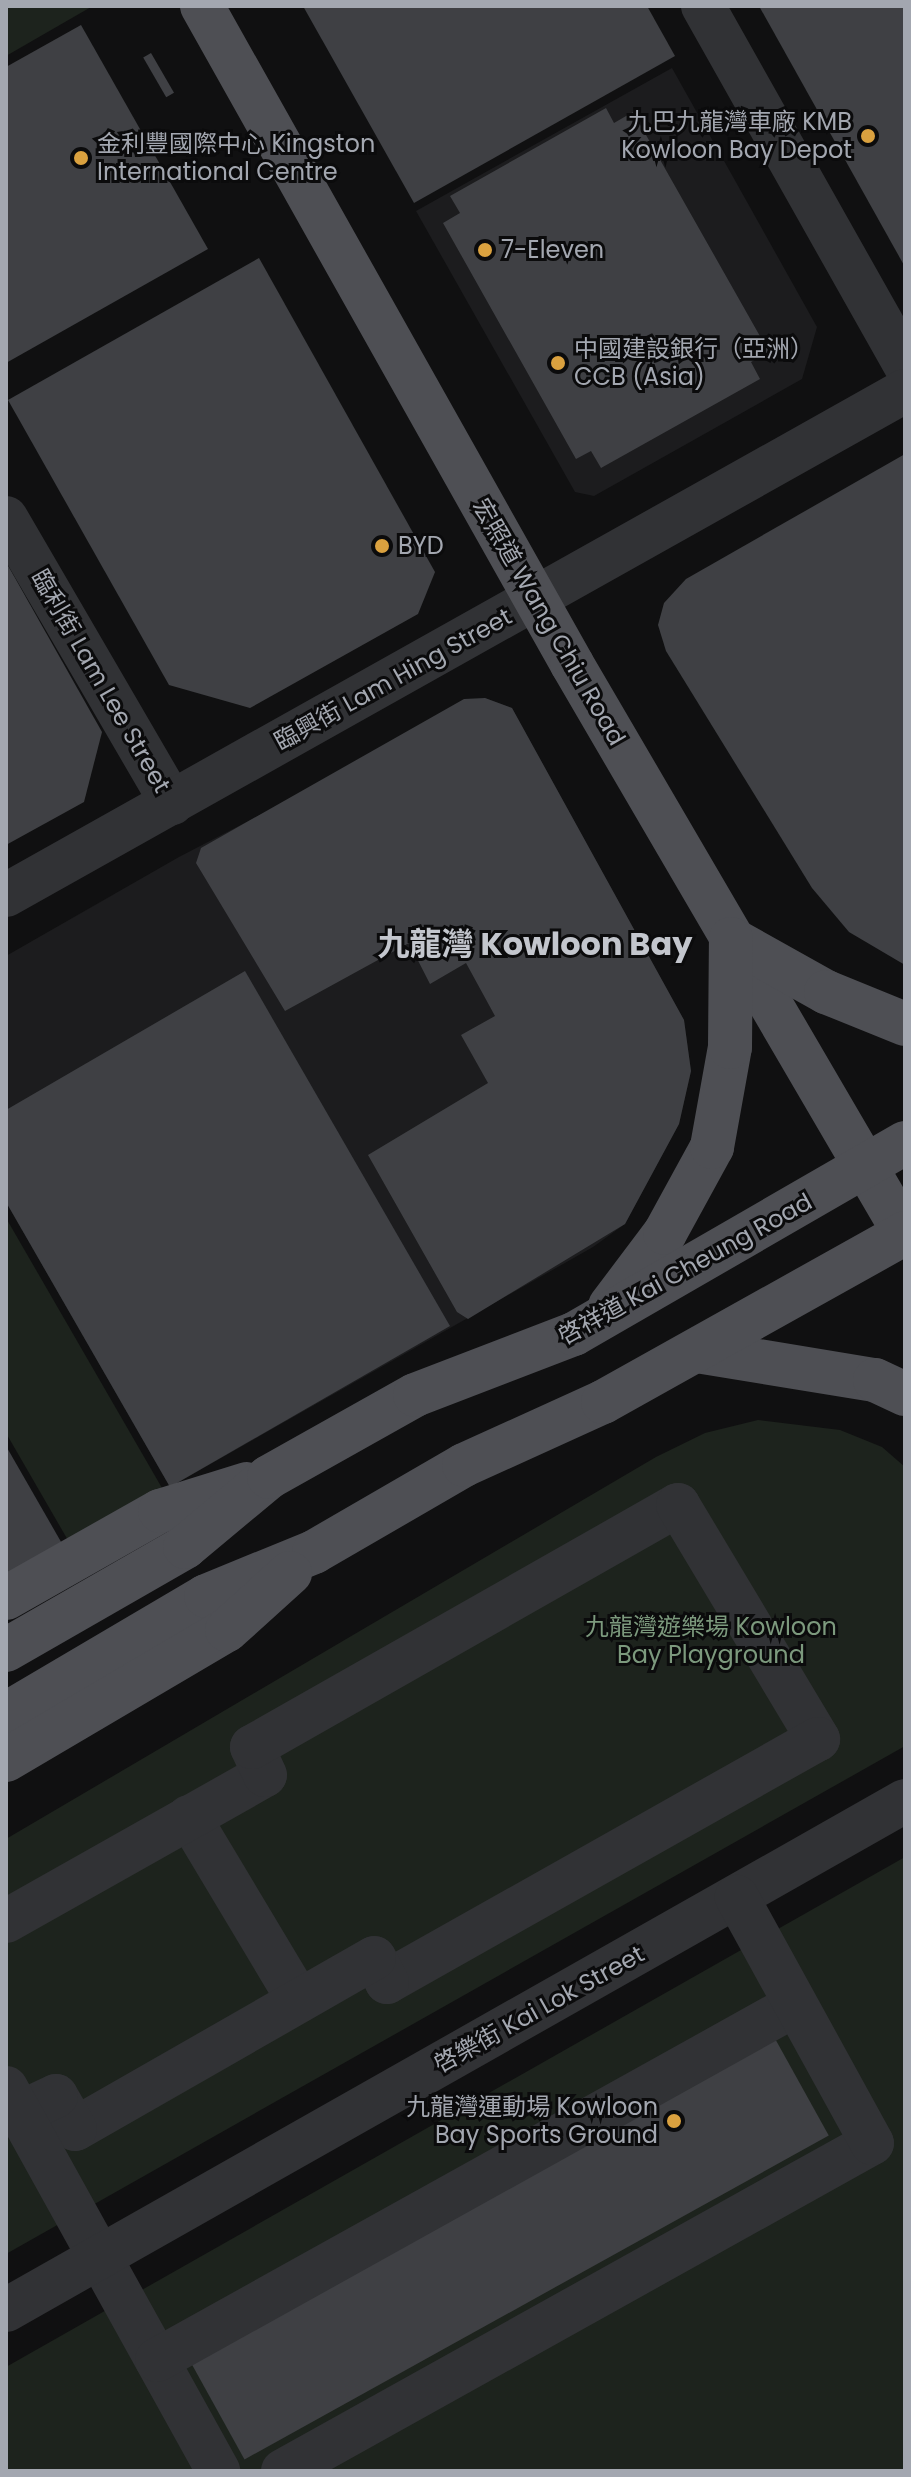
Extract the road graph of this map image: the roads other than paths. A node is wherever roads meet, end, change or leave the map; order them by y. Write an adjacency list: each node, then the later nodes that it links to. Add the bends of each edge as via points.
1 (202, 6): 6 (main road, 宏照道 Wang Chiu Road)
2 (703, 6): 3 (street)
3 (905, 365)
4 (905, 391): 6 (street, 臨興街 Lam Hing Street)
5 (6, 518): 7 (street, 臨利街 Lam Lee Street)
6 (535, 599): 7 (street, 臨興街 Lam Hing Street); 9 (main road, 宏照道 Wang Chiu Road)
7 (172, 803): 8 (street, 臨興街 Lam Hing Street)
8 (6, 895)
9 (731, 939): 10 (main road, via 826,992); 12 (main road, 宏照道 Wang Chiu Road); 14 (main road, via 730,1047 712,1147 665,1233)
10 (905, 1024)
11 (905, 1143): 12 (main road, 啓祥道 Kai Cheung Road)
12 (865, 1167): 13 (main road, 宏照道 Wang Chiu Road); 14 (main road, 啓祥道 Kai Cheung Road)
13 (905, 1234): 15 (main road)
14 (599, 1321): 17 (main road, 啓祥道 Kai Cheung Road, via 415,1395)
15 (697, 1351): 16 (main road, via 875,1380); 18 (main road, via 603,1402 464,1465)
16 (905, 1394)
17 (269, 1477): 19 (main road, via 160,1511); 20 (main road, 啓祥道 Kai Cheung Road, via 185,1547)
18 (314, 1552): 21 (main road, via 206,1596); 22 (main road, via 227,1630)
19 (6, 1598)
20 (6, 1650)
21 (6, 1714)
22 (6, 1760)
23 (905, 1801): 25 (street, 啓樂街 Kai Lok Street)
24 (189, 1817): 26 (street); 27 (street); 27 (street, via 265,1775 252,1747 678,1505 818,1739 387,1982 374,1958)
25 (737, 1897): 28 (street); 30 (street, 啓樂街 Kai Lok Street)
26 (6, 1921)
27 (299, 2001): 29 (street, via 75,2129 56,2096)
28 (795, 2005): 32 (street); 34 (street, via 872,2143)
29 (13, 2100): 30 (street)
30 (99, 2257): 31 (street, 啓樂街 Kai Lok Street); 32 (street)
31 (6, 2310)
32 (157, 2360): 33 (street)
33 (218, 2471)
34 (283, 2471)

